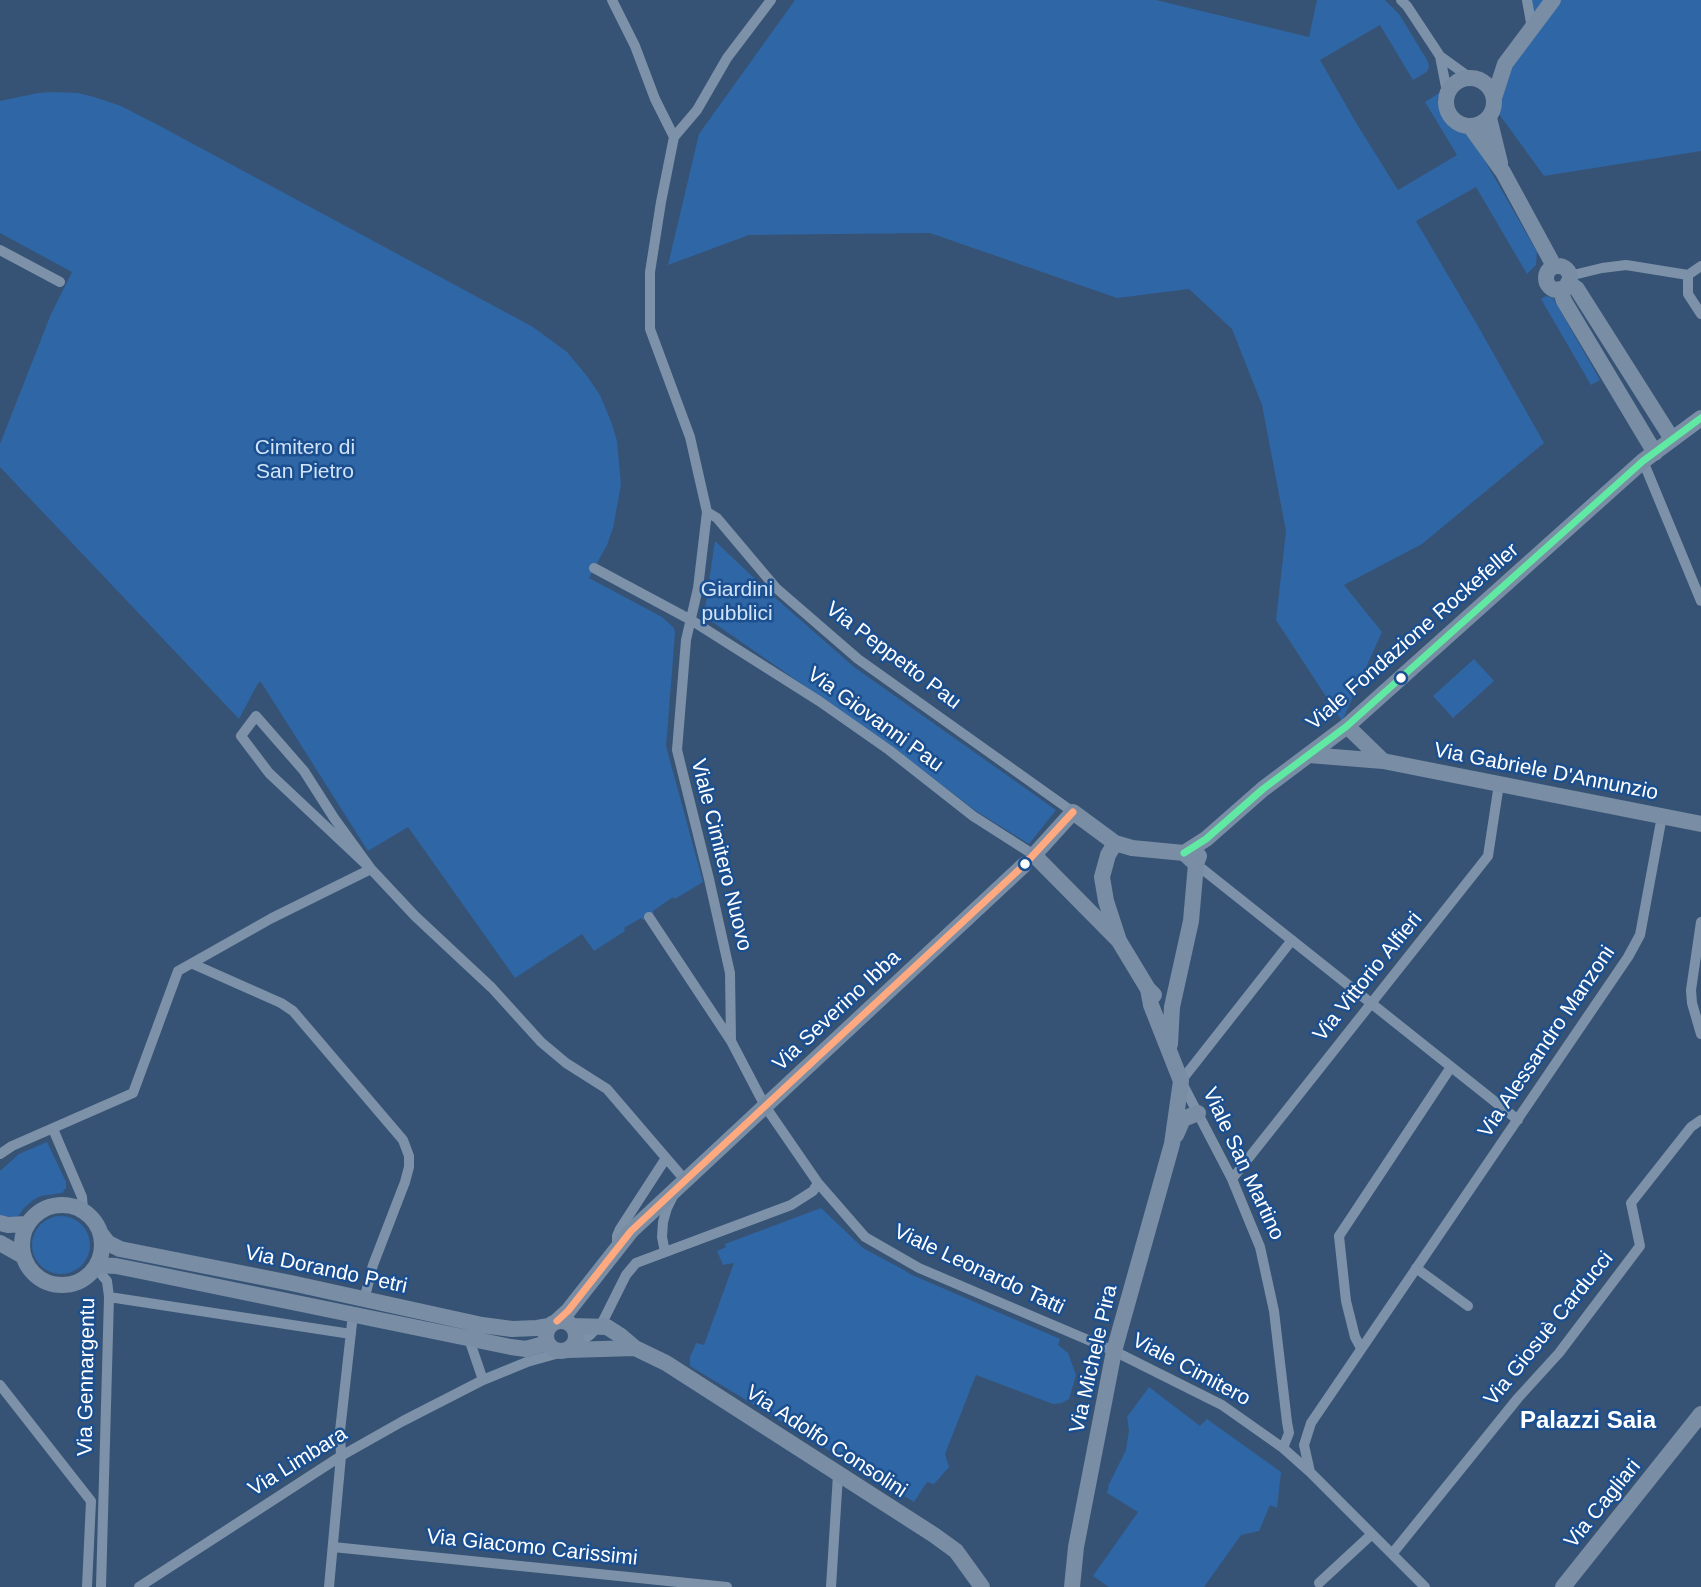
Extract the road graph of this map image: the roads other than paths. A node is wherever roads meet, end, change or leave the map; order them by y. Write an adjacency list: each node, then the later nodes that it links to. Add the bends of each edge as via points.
1 (612, 0): 14 (street)
2 (771, 0): 14 (street)
3 (1401, 0): 7 (street)
4 (1527, 0): 6 (street)
5 (1553, 0): 6 (street)
6 (1532, 29): 8 (street)
7 (1440, 56): 9 (street); 10 (street)
8 (1505, 64): 9 (street); 11 (street)
9 (1473, 78): 10 (street, via 1456,81); 11 (street, via 1488,85)
10 (1447, 92): 13 (street, via 1448,112 1457,123)
11 (1494, 98): 12 (street)
12 (1489, 118): 13 (street); 15 (street)
13 (1470, 127): 15 (street)
14 (674, 137): 25 (street, via 650,272 650,329 690,437)
15 (1503, 172): 20 (street, via 1554,266 1547,282 1550,287)
16 (0, 250): 19 (street)
17 (1701, 267): 18 (street)
18 (1688, 275): 20 (street, via 1626,265 1602,268); 21 (street, via 1688,294)
19 (60, 282)
20 (1566, 283): 23 (street, via 1577,289); 24 (street, via 1564,301)
21 (1701, 314)
22 (1701, 418): 23 (street, Viale Fondazione Rockefeller)
23 (1672, 439): 24 (street, Viale Fondazione Rockefeller)
24 (1649, 457): 27 (street); 29 (street, Viale Fondazione Rockefeller)
25 (707, 512): 28 (street, Viale Cimitero Nuovo); 33 (street, Via Peppetto Pau, via 776,588 858,659)
26 (594, 568): 28 (street)
27 (1700, 596)
28 (691, 620): 38 (street, Via Giovanni Pau, via 889,750); 49 (street, Viale Cimitero Nuovo, via 677,750 730,973)
29 (1347, 726): 30 (street, Viale Fondazione Rockefeller); 31 (street)
30 (1309, 755): 31 (street, Via Gabriele D'Annunzio); 37 (street, Viale Fondazione Rockefeller, via 1262,789)
31 (1383, 761): 32 (street, Via Gabriele D'Annunzio)
32 (1499, 784): 34 (street, Via Gabriele D'Annunzio); 47 (street, Via Vittorio Alfieri, via 1488,856)
33 (1073, 812): 36 (street); 38 (street, Via Severino Ibba)
34 (1662, 816): 35 (street, Via Gabriele D'Annunzio); 55 (street, Via Alessandro Manzoni, via 1640,935)
35 (1701, 824)
36 (1115, 843): 37 (street); 43 (street, via 1102,877)
37 (1190, 858): 42 (street); 45 (street, Viale Fondazione Rockefeller, via 1191,921)
38 (1029, 860): 43 (street, via 1054,877); 53 (street, Via Severino Ibba)
39 (371, 869): 39 (street, via 269,773 241,736 256,716 304,771); 44 (street); 60 (street, via 541,1042 607,1089)
40 (649, 916): 49 (street, Viale Cimitero Nuovo)
41 (1701, 922): 48 (street, via 1691,990)
42 (1292, 940): 47 (street); 52 (street)
43 (1119, 941): 46 (street, Viale San Martino)
44 (193, 964): 57 (street, via 178,971 133,1093); 75 (street, via 293,1011 403,1140 409,1156 405,1181)
45 (1177, 983): 46 (street, via 1165,996); 50 (street, Viale Fondazione Rockefeller)
46 (1148, 989): 50 (street, Viale San Martino)
47 (1371, 1003): 51 (street); 61 (street, Via Vittorio Alfieri)
48 (1701, 1034)
49 (731, 1041): 53 (street, Viale Cimitero Nuovo)
50 (1170, 1050): 52 (street, Viale San Martino)
51 (1451, 1067): 55 (street); 84 (street, via 1339,1236 1346,1301)
52 (1181, 1081): 54 (street, Viale San Martino); 58 (street, Via Michele Pira)
53 (765, 1106): 62 (street, Viale Leonardo Tatti); 63 (street, Via Severino Ibba)
54 (1198, 1113): 58 (street, Via Michele Pira, via 1183,1119); 61 (street, Viale San Martino)
55 (1518, 1120): 73 (street, Via Alessandro Manzoni)
56 (1701, 1120): 99 (street, Via Giosuè Carducci, via 1631,1203 1640,1246 1559,1353)
57 (53, 1129): 59 (street); 64 (street)
58 (1172, 1144): 85 (street, Via Michele Pira)
59 (0, 1154)
60 (666, 1158): 63 (street); 69 (street, via 620,1229)
61 (1231, 1179): 89 (street, Viale San Martino, via 1260,1247 1274,1311)
62 (818, 1183): 70 (street, via 791,1205); 85 (street, Viale Leonardo Tatti, via 865,1237 888,1251)
63 (682, 1184): 69 (street, Via Severino Ibba); 70 (street, Via Severino Ibba, via 663,1222)
64 (83, 1210): 66 (street, via 58,1204 35,1214); 67 (street)
65 (0, 1223): 66 (street)
66 (27, 1224): 71 (street)
67 (101, 1234): 72 (street); 75 (street, Via Dorando Petri, via 120,1249)
68 (1, 1245): 71 (street)
69 (617, 1248): 78 (street, Via Severino Ibba)
70 (665, 1252): 79 (street, via 636,1263)
71 (23, 1256): 72 (street, via 38,1278 63,1286 77,1283)
72 (96, 1266): 74 (street, Via Gennargentu, via 107,1281); 77 (street, Via Dorando Petri, via 116,1266)
73 (1416, 1268): 76 (street); 84 (street, Via Alessandro Manzoni)
74 (109, 1297): 80 (street); 95 (street, Via Gennargentu)
75 (364, 1300): 78 (street, Via Dorando Petri, via 512,1329)
76 (1468, 1306)
77 (353, 1314): 80 (street); 81 (street, Via Dorando Petri)
78 (560, 1324): 79 (street, Via Adolfo Consolini); 82 (street, via 546,1334); 82 (street, via 576,1334 576,1339)
79 (598, 1326): 82 (street, via 590,1335); 83 (street, Via Adolfo Consolini, via 613,1330)
80 (351, 1334): 92 (street)
81 (469, 1339): 82 (street, Via Dorando Petri, via 526,1349); 86 (street)
82 (560, 1348): 83 (street, Via Adolfo Consolini); 86 (street, Via Limbara)
83 (635, 1348): 94 (street, Via Adolfo Consolini, via 666,1363)
84 (1361, 1348): 90 (street, Via Alessandro Manzoni)
85 (1114, 1351): 91 (street, Viale Cimitero, via 1222,1405); 109 (street, Via Michele Pira)
86 (483, 1380): 92 (street, Via Limbara)
87 (0, 1385): 96 (street)
88 (1701, 1414): 111 (street, Via Cagliari)
89 (1287, 1422): 90 (street); 91 (street, Viale San Martino, via 1289,1433)
90 (1311, 1423): 93 (street, Via Alessandro Manzoni, via 1304,1445)
91 (1283, 1448): 93 (street)
92 (341, 1456): 98 (street); 104 (street, Via Limbara)
93 (1310, 1472): 97 (street)
94 (838, 1475): 107 (street); 108 (street, Via Adolfo Consolini, via 956,1552)
95 (103, 1492): 96 (street); 103 (street, Via Gennargentu)
96 (91, 1501): 102 (street)
97 (1372, 1534): 99 (street); 101 (street)
98 (332, 1547): 100 (street, Via Giacomo Carissimi); 105 (street)
99 (1392, 1554): 110 (street)
100 (597, 1580): 106 (street, Via Giacomo Carissimi)
101 (1320, 1583)
102 (87, 1587)
103 (101, 1587)
104 (139, 1587)
105 (328, 1587)
106 (727, 1587)
107 (831, 1587)
108 (982, 1587)
109 (1072, 1587)
110 (1425, 1587)
111 (1563, 1587)

